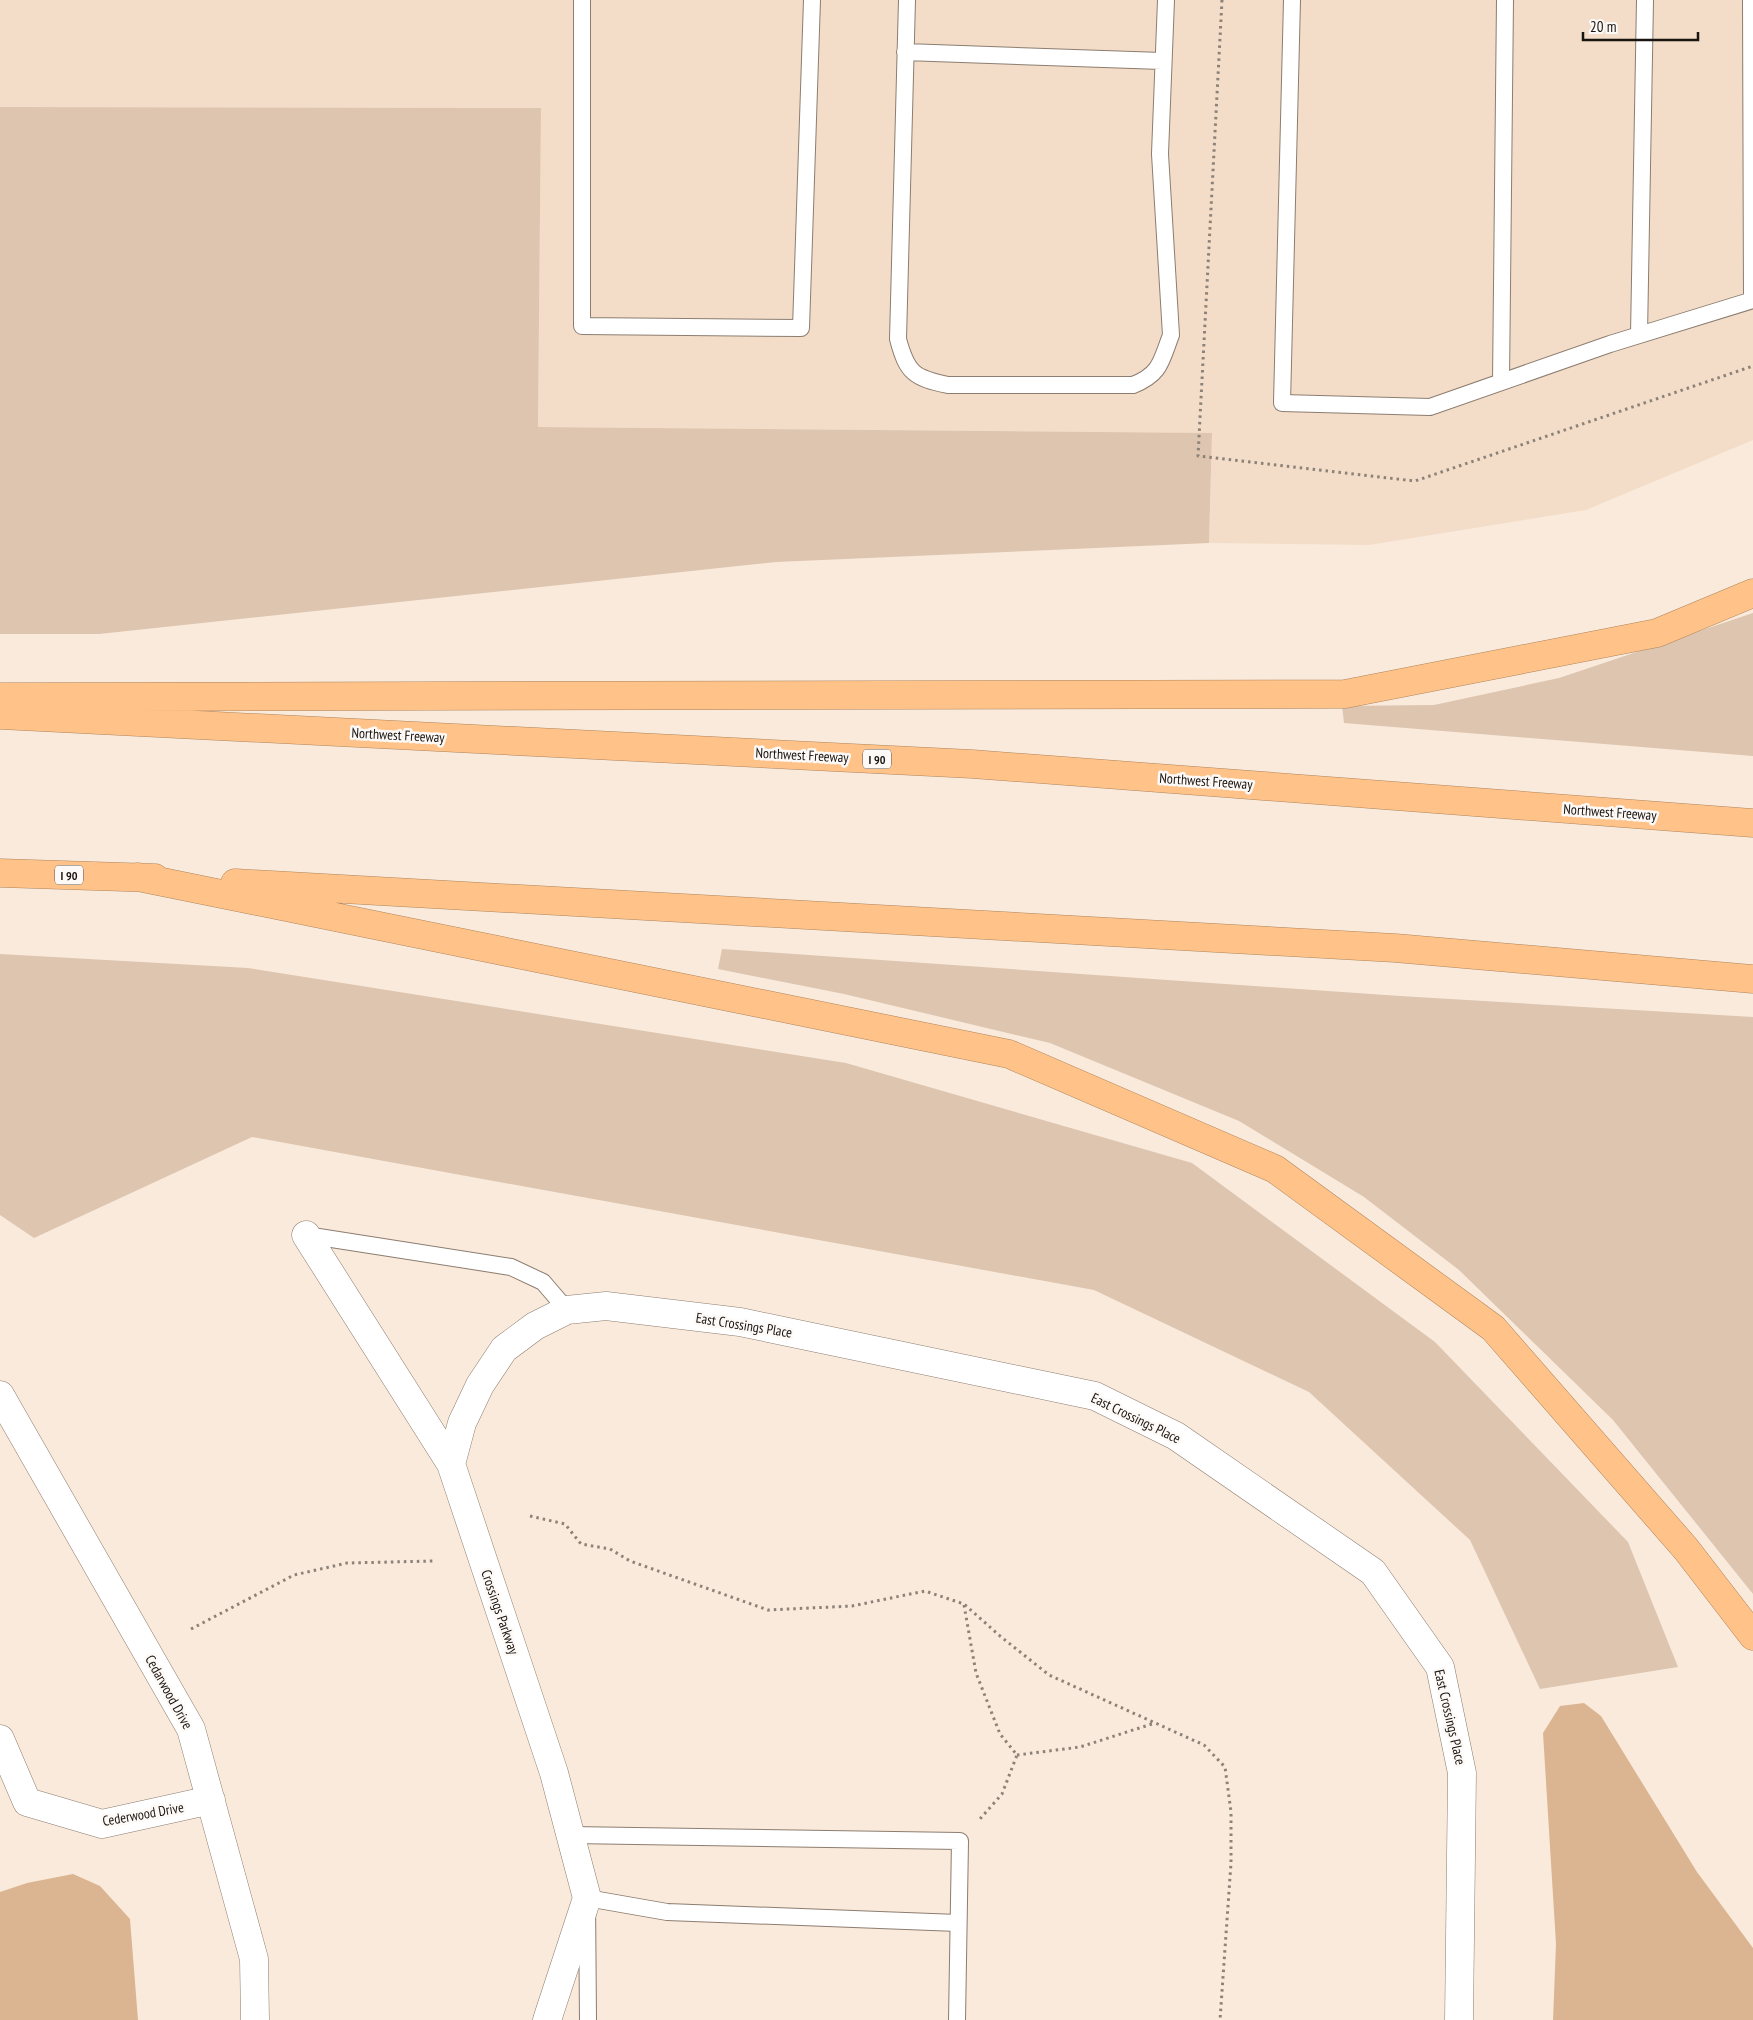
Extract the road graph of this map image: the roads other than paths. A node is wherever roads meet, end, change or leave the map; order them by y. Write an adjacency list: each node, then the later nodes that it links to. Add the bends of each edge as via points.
1 (582, 0): 2 (lane, via 582,326 801,328)
2 (812, 0)
3 (907, 0): 9 (lane)
4 (1166, 0): 10 (lane)
5 (1292, 0): 13 (lane, via 1282,403 1430,407)
6 (1505, 0): 13 (lane)
7 (1645, 0): 12 (lane)
8 (1751, 0): 11 (lane)
9 (905, 52): 10 (lane); 10 (lane, via 898,339 912,372 926,380 948,385 1134,385 1150,378 1161,363 1171,335 1160,154)
10 (1162, 61)
11 (1753, 300): 12 (lane)
12 (1639, 335): 13 (lane)
13 (1501, 382)
14 (1753, 593): 15 (highway, via 1657,633 1345,694)
15 (0, 698)
16 (0, 715): 17 (highway, Northwest Freeway / I 90, via 972,764)
17 (1753, 823)
18 (0, 873): 19 (highway, I 90)
19 (138, 878): 20 (highway, I 90, via 1394,948); 25 (highway, via 1009,1054 1276,1169 1493,1328 1686,1549)
20 (1753, 979)
21 (306, 1235): 22 (lane, via 511,1267 542,1282); 24 (street, Crossings Parkway)
22 (567, 1310): 24 (street, East Crossings Place, via 535,1326 504,1349 480,1385 462,1423); 35 (street, East Crossings Place, via 606,1306 740,1322 1095,1396 1176,1436 1372,1572 1440,1667 1462,1773)
23 (0, 1396): 27 (street, Cedarwood Drive, via 191,1729)
24 (451, 1464): 28 (street, Crossings Parkway, via 554,1773)
25 (1753, 1636)
26 (0, 1739): 27 (street, Cederwood Drive, via 27,1802 36,1805 102,1824)
27 (211, 1800): 31 (street, Cedarwood Drive, via 254,1959)
28 (571, 1835): 29 (street, Crossings Parkway); 30 (lane, via 960,1841)
29 (587, 1898): 30 (lane, via 667,1912); 32 (street); 33 (lane)
30 (958, 1923): 34 (lane)
31 (255, 2020)
32 (547, 2020)
33 (588, 2020)
34 (957, 2020)
35 (1459, 2020)

